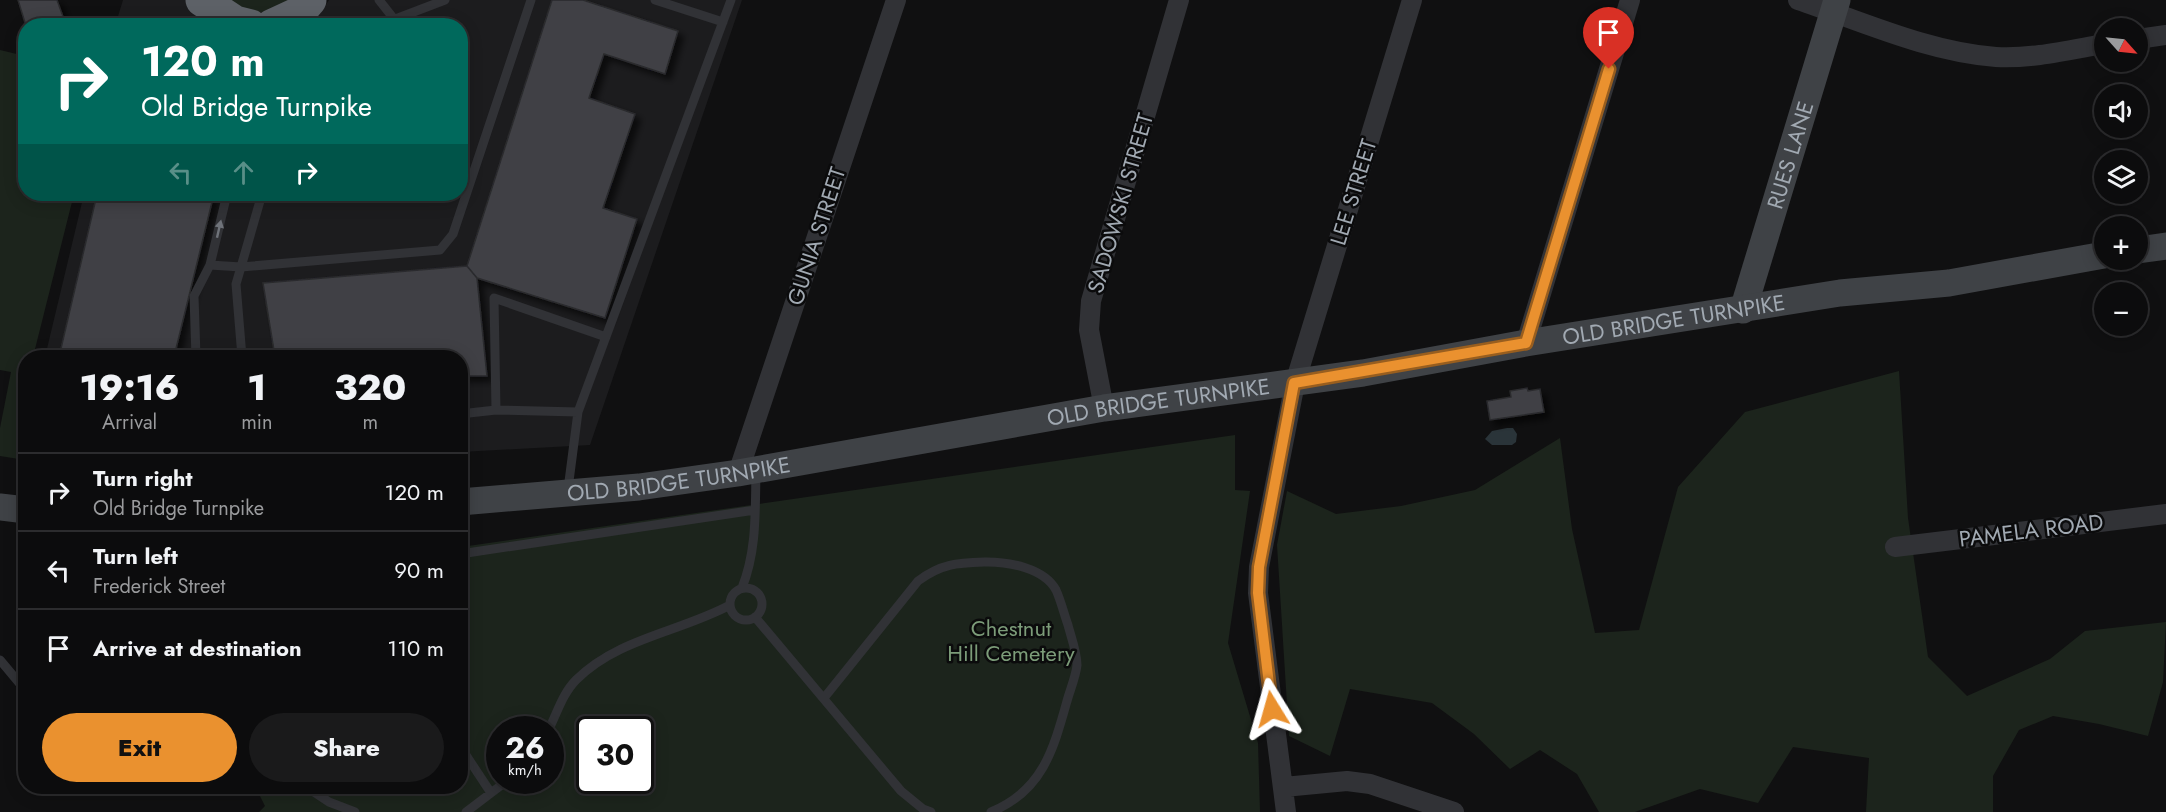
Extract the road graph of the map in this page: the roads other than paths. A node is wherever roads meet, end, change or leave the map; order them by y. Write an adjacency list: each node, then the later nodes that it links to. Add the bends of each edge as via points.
1 (310, 0): 16 (highway, via 299,13)
2 (379, 0): 17 (lane)
3 (445, 0): 12 (lane)
4 (531, 0): 23 (lane)
5 (655, 0): 19 (lane)
6 (731, 0): 19 (lane)
7 (897, 0): 42 (street, GUNIA STREET)
8 (1179, 0): 38 (street, SADOWSKI STREET, via 1091,301 1089,330)
9 (1412, 0): 37 (street, LEE STREET)
10 (1630, 0): 34 (street)
11 (1798, 0): 14 (street)
12 (433, 2): 18 (lane)
13 (202, 6): 15 (highway)
14 (1835, 6): 22 (street, via 1926,43 1961,52 2030,56); 32 (street, RUES LANE)
15 (227, 18)
16 (288, 18)
17 (393, 18)
18 (396, 18)
19 (723, 22): 33 (lane)
20 (2166, 35): 21 (street)
21 (2148, 38)
22 (2094, 46)
23 (468, 189)
24 (225, 201): 30 (lane, one-way to 24)
25 (260, 201): 31 (lane)
26 (464, 201): 31 (lane, via 453,234 440,249)
27 (2166, 246): 28 (street)
28 (2148, 249)
29 (2094, 257): 32 (street, OLD BRIDGE TURNPIKE, via 1949,282 1840,293)
30 (210, 265): 31 (lane); 35 (lane, via 194,296)
31 (241, 267): 36 (lane, via 236,284)
32 (1743, 310): 34 (street, OLD BRIDGE TURNPIKE)
33 (606, 337): 39 (lane, via 494,298); 40 (lane)
34 (1526, 343): 37 (street, OLD BRIDGE TURNPIKE)
35 (196, 350)
36 (241, 350)
37 (1294, 383): 38 (street, OLD BRIDGE TURNPIKE); 60 (street, LEE STREET, via 1259,567 1258,593)
38 (1104, 408): 42 (street, OLD BRIDGE TURNPIKE)
39 (496, 410): 40 (lane); 41 (lane)
40 (578, 412): 43 (lane)
41 (468, 413)
42 (747, 471): 43 (street, OLD BRIDGE TURNPIKE); 47 (lane)
43 (568, 493): 44 (street, OLD BRIDGE TURNPIKE)
44 (468, 501)
45 (0, 507): 46 (street)
46 (18, 509)
47 (755, 510): 50 (lane); 51 (lane, via 752,553)
48 (2166, 514): 49 (street, PAMELA ROAD)
49 (1895, 547)
50 (468, 553)
51 (741, 588): 52 (lane, via 732,595); 53 (lane, via 756,591 762,599)
52 (730, 605): 53 (lane, via 739,618); 57 (lane, via 622,648 596,664 575,681)
53 (755, 617): 56 (lane)
54 (0, 660): 55 (lane)
55 (18, 681)
56 (824, 698): 65 (lane, via 901,790); 66 (lane, via 918,580 936,568 997,562 1018,565 1041,576 1055,589 1077,665 1044,765 1014,803)
57 (556, 716)
58 (468, 758): 59 (lane)
59 (486, 784)
60 (1284, 787): 67 (street, LEE STREET); 68 (street, via 1370,784)
61 (317, 794): 63 (lane)
62 (491, 794): 64 (lane)
63 (355, 812)
64 (466, 812)
65 (932, 812)
66 (991, 812)
67 (1286, 812)
68 (1454, 812)

